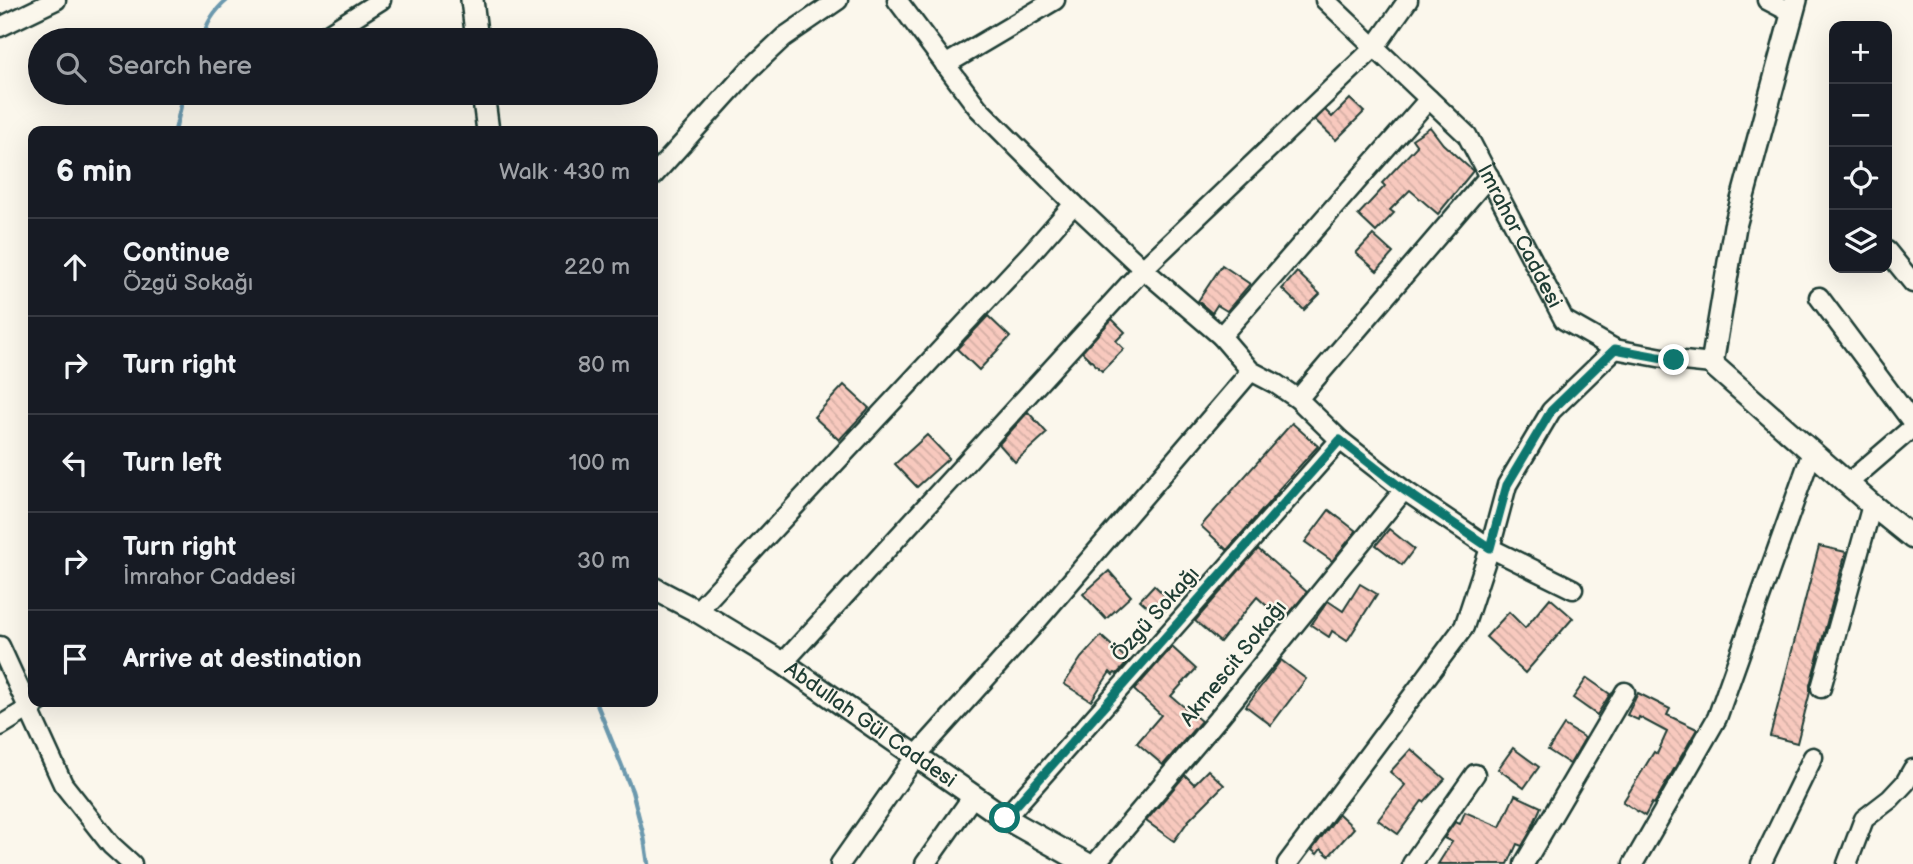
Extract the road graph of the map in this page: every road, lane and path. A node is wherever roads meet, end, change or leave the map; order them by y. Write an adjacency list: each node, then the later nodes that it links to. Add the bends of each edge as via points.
1 (56, 0): 11 (street)
2 (381, 0): 12 (street)
3 (472, 0): 13 (street)
4 (838, 0): 19 (street, via 784,37 748,71)
5 (897, 0): 15 (street)
6 (1055, 0): 15 (street)
7 (1325, 0): 14 (street, İmrahor Caddesi)
8 (1408, 0): 14 (street)
9 (1767, 0): 10 (street)
10 (1794, 6): 28 (street, via 1735,226)
11 (0, 27)
12 (337, 28)
13 (476, 28)
14 (1375, 47): 16 (street, İmrahor Caddesi); 23 (street)
15 (945, 65): 21 (street, via 978,108)
16 (1429, 99): 20 (street, İmrahor Caddesi, via 1467,135); 26 (street)
17 (485, 105): 18 (street)
18 (487, 126)
19 (658, 170)
20 (1489, 176): 27 (street, İmrahor Caddesi, via 1564,320); 30 (street)
21 (1074, 204): 23 (street); 41 (street)
22 (1892, 257): 24 (street)
23 (1143, 268): 26 (street); 43 (street)
24 (1913, 283)
25 (1819, 297): 31 (street)
26 (1221, 337): 29 (street)
27 (1615, 349): 28 (street, İmrahor Caddesi); 38 (street, via 1551,411 1507,485)
28 (1712, 364): 33 (street)
29 (1251, 371): 30 (street); 50 (street)
30 (1298, 400): 32 (street)
31 (1913, 425): 34 (street)
32 (1340, 440): 35 (street); 55 (street, Özgü Sokağı)
33 (1812, 452): 34 (street); 64 (street, via 1717,718)
34 (1848, 483): 36 (street)
35 (1404, 490): 38 (street); 60 (street, Akmescit Sokağı)
36 (1872, 505): 37 (street); 44 (street)
37 (1913, 538)
38 (1490, 548): 39 (street); 61 (street, via 1464,627)
39 (1573, 589)
40 (658, 591): 41 (street, Abdullah Gül Caddesi)
41 (697, 611): 43 (street, Abdullah Gül Caddesi)
42 (0, 646): 46 (street)
43 (783, 663): 50 (street, Abdullah Gül Caddesi)
44 (1821, 688)
45 (1625, 692): 63 (street)
46 (28, 695)
47 (31, 707): 49 (street)
48 (35, 707): 56 (street, via 63,784)
49 (0, 726)
50 (916, 756): 54 (street, Abdullah Gül Caddesi); 57 (street)
51 (1813, 757): 65 (street)
52 (1913, 769): 66 (street, via 1890,799 1864,819)
53 (1475, 774): 62 (street)
54 (973, 796): 55 (street, Abdullah Gül Caddesi); 58 (street)
55 (1005, 818): 59 (street, Abdullah Gül Caddesi)
56 (132, 864)
57 (840, 864)
58 (925, 864)
59 (1087, 864)
60 (1096, 864)
61 (1287, 864)
62 (1412, 864)
63 (1524, 864)
64 (1633, 864)
65 (1761, 864)
66 (1847, 864)

